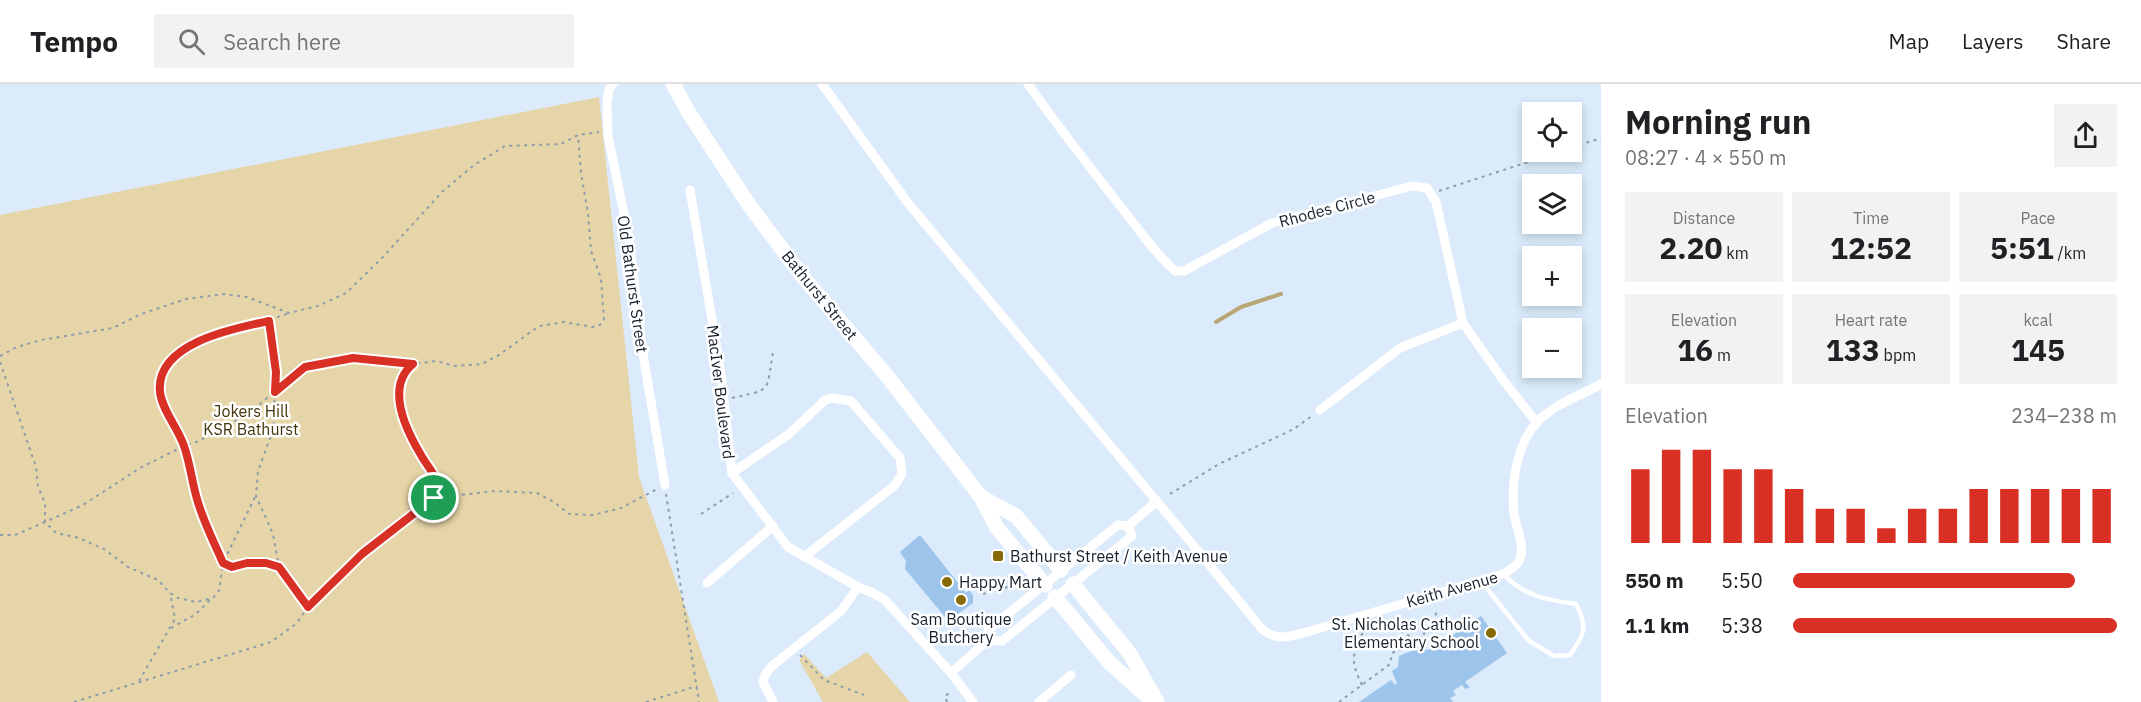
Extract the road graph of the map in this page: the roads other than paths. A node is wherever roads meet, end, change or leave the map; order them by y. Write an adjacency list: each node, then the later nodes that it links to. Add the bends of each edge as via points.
1 (613, 84): 11 (street, Old Bathurst Street, via 607,103 608,130 629,238)
2 (673, 84): 12 (main road, Bathurst Street, via 749,204)
3 (822, 84): 13 (street, via 908,203)
4 (1028, 84): 6 (street, Rhodes Circle, via 1175,271 1184,271 1272,223 1412,186 1427,188 1436,202)
5 (690, 190): 10 (street, MacIver Boulevard, via 712,317)
6 (1463, 323): 8 (street, via 1400,348); 9 (street)
7 (1601, 384): 9 (street, Keith Avenue, via 1555,407)
8 (1320, 410)
9 (1537, 423): 18 (street, Keith Avenue, via 1517,459 1514,513 1522,554 1517,566)
10 (732, 473): 14 (street, MacIver Boulevard); 16 (street, via 789,434 831,398 850,401 900,458 902,474 894,486)
11 (665, 486)
12 (981, 497): 17 (main road, Bathurst Street, via 1016,516); 23 (main road, Bathurst Street, via 997,528)
13 (1157, 501): 15 (street); 19 (street, Keith Avenue, via 1270,637 1307,632)
14 (773, 526): 16 (street, MacIver Boulevard, via 788,547); 20 (street)
15 (1128, 526): 17 (street, via 1118,525); 21 (street, via 1132,536)
16 (804, 556): 22 (street, MacIver Boulevard)
17 (1061, 570): 23 (street)
18 (1503, 574): 19 (street, Keith Avenue); 19 (lane, via 1515,587 1545,600 1576,604 1584,621 1582,639 1570,655 1554,656 1528,640)
19 (1481, 581)
20 (707, 583)
21 (1073, 584): 23 (street); 30 (main road, Bathurst Street, via 1130,654)
22 (858, 587): 25 (street, MacIver Boulevard, via 885,600); 27 (street, via 841,611 765,675 763,682)
23 (1050, 591): 24 (street, via 1002,640); 24 (street, via 988,630); 30 (main road, Bathurst Street, via 1108,662)
24 (988, 640): 25 (street)
25 (951, 673): 28 (street, MacIver Boulevard)
26 (1071, 675): 29 (street)
27 (773, 702)
28 (973, 702)
29 (1039, 702)
30 (1155, 702)

